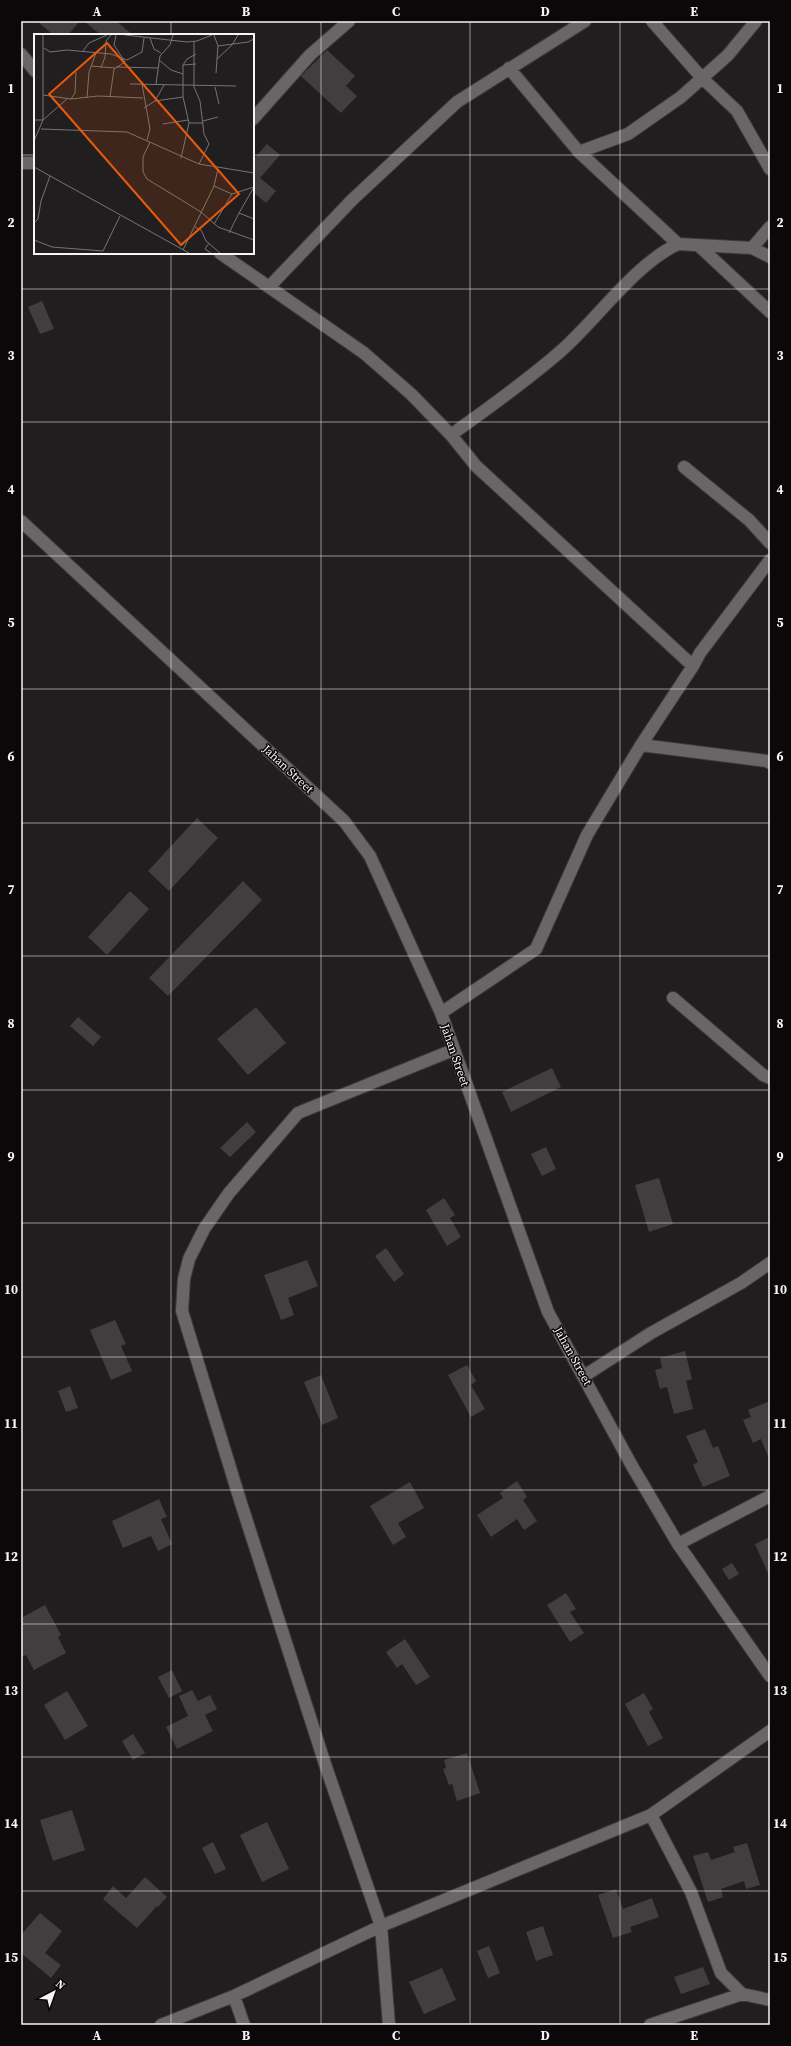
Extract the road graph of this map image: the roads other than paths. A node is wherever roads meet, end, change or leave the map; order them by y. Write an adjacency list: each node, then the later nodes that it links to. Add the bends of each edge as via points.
1 (349, 21): 9 (street, via 310,55)
2 (585, 21): 6 (street)
3 (652, 21): 8 (street)
4 (756, 21): 8 (street, via 728,55)
5 (21, 54): 7 (street)
6 (509, 68): 10 (street); 20 (street, via 457,102 352,200)
7 (34, 70)
8 (702, 78): 10 (street, via 681,97 628,134); 13 (street, via 737,111)
9 (254, 118)
10 (579, 152): 15 (street)
11 (21, 163): 12 (street)
12 (34, 163)
13 (770, 169)
14 (770, 227): 17 (street)
15 (678, 244): 16 (street); 22 (street, via 667,249 635,276 562,350)
16 (698, 245): 17 (street); 21 (street)
17 (752, 248): 19 (street)
18 (221, 254): 20 (street)
19 (770, 257)
20 (269, 287): 22 (street, via 364,353 411,394)
21 (770, 312)
22 (451, 435): 27 (street, via 476,466)
23 (684, 467): 25 (street, via 749,520)
24 (21, 522): 31 (street, Jahan Street, via 344,821 370,856)
25 (770, 543)
26 (770, 560): 27 (street)
27 (693, 666): 28 (street)
28 (641, 746): 29 (street); 31 (street, via 587,835 536,949)
29 (769, 761)
30 (673, 998): 33 (street)
31 (441, 1013): 32 (street, Jahan Street)
32 (453, 1050): 35 (street, Jahan Street, via 548,1312); 41 (street, via 298,1113 229,1193 204,1229 189,1259 184,1279 182,1311 316,1738)
33 (770, 1078)
34 (770, 1263): 35 (street, via 741,1283 651,1333)
35 (584, 1376): 37 (street, Jahan Street, via 632,1466)
36 (770, 1496): 37 (street)
37 (678, 1544): 38 (street, Jahan Street)
38 (770, 1676)
39 (770, 1731): 40 (street)
40 (651, 1815): 41 (street); 42 (street, via 691,1892 721,1973)
41 (380, 1926): 43 (street); 47 (street)
42 (742, 1994): 44 (street); 48 (street)
43 (234, 1996): 45 (street); 46 (street)
44 (770, 2000)
45 (161, 2025)
46 (244, 2025)
47 (389, 2025)
48 (650, 2025)

